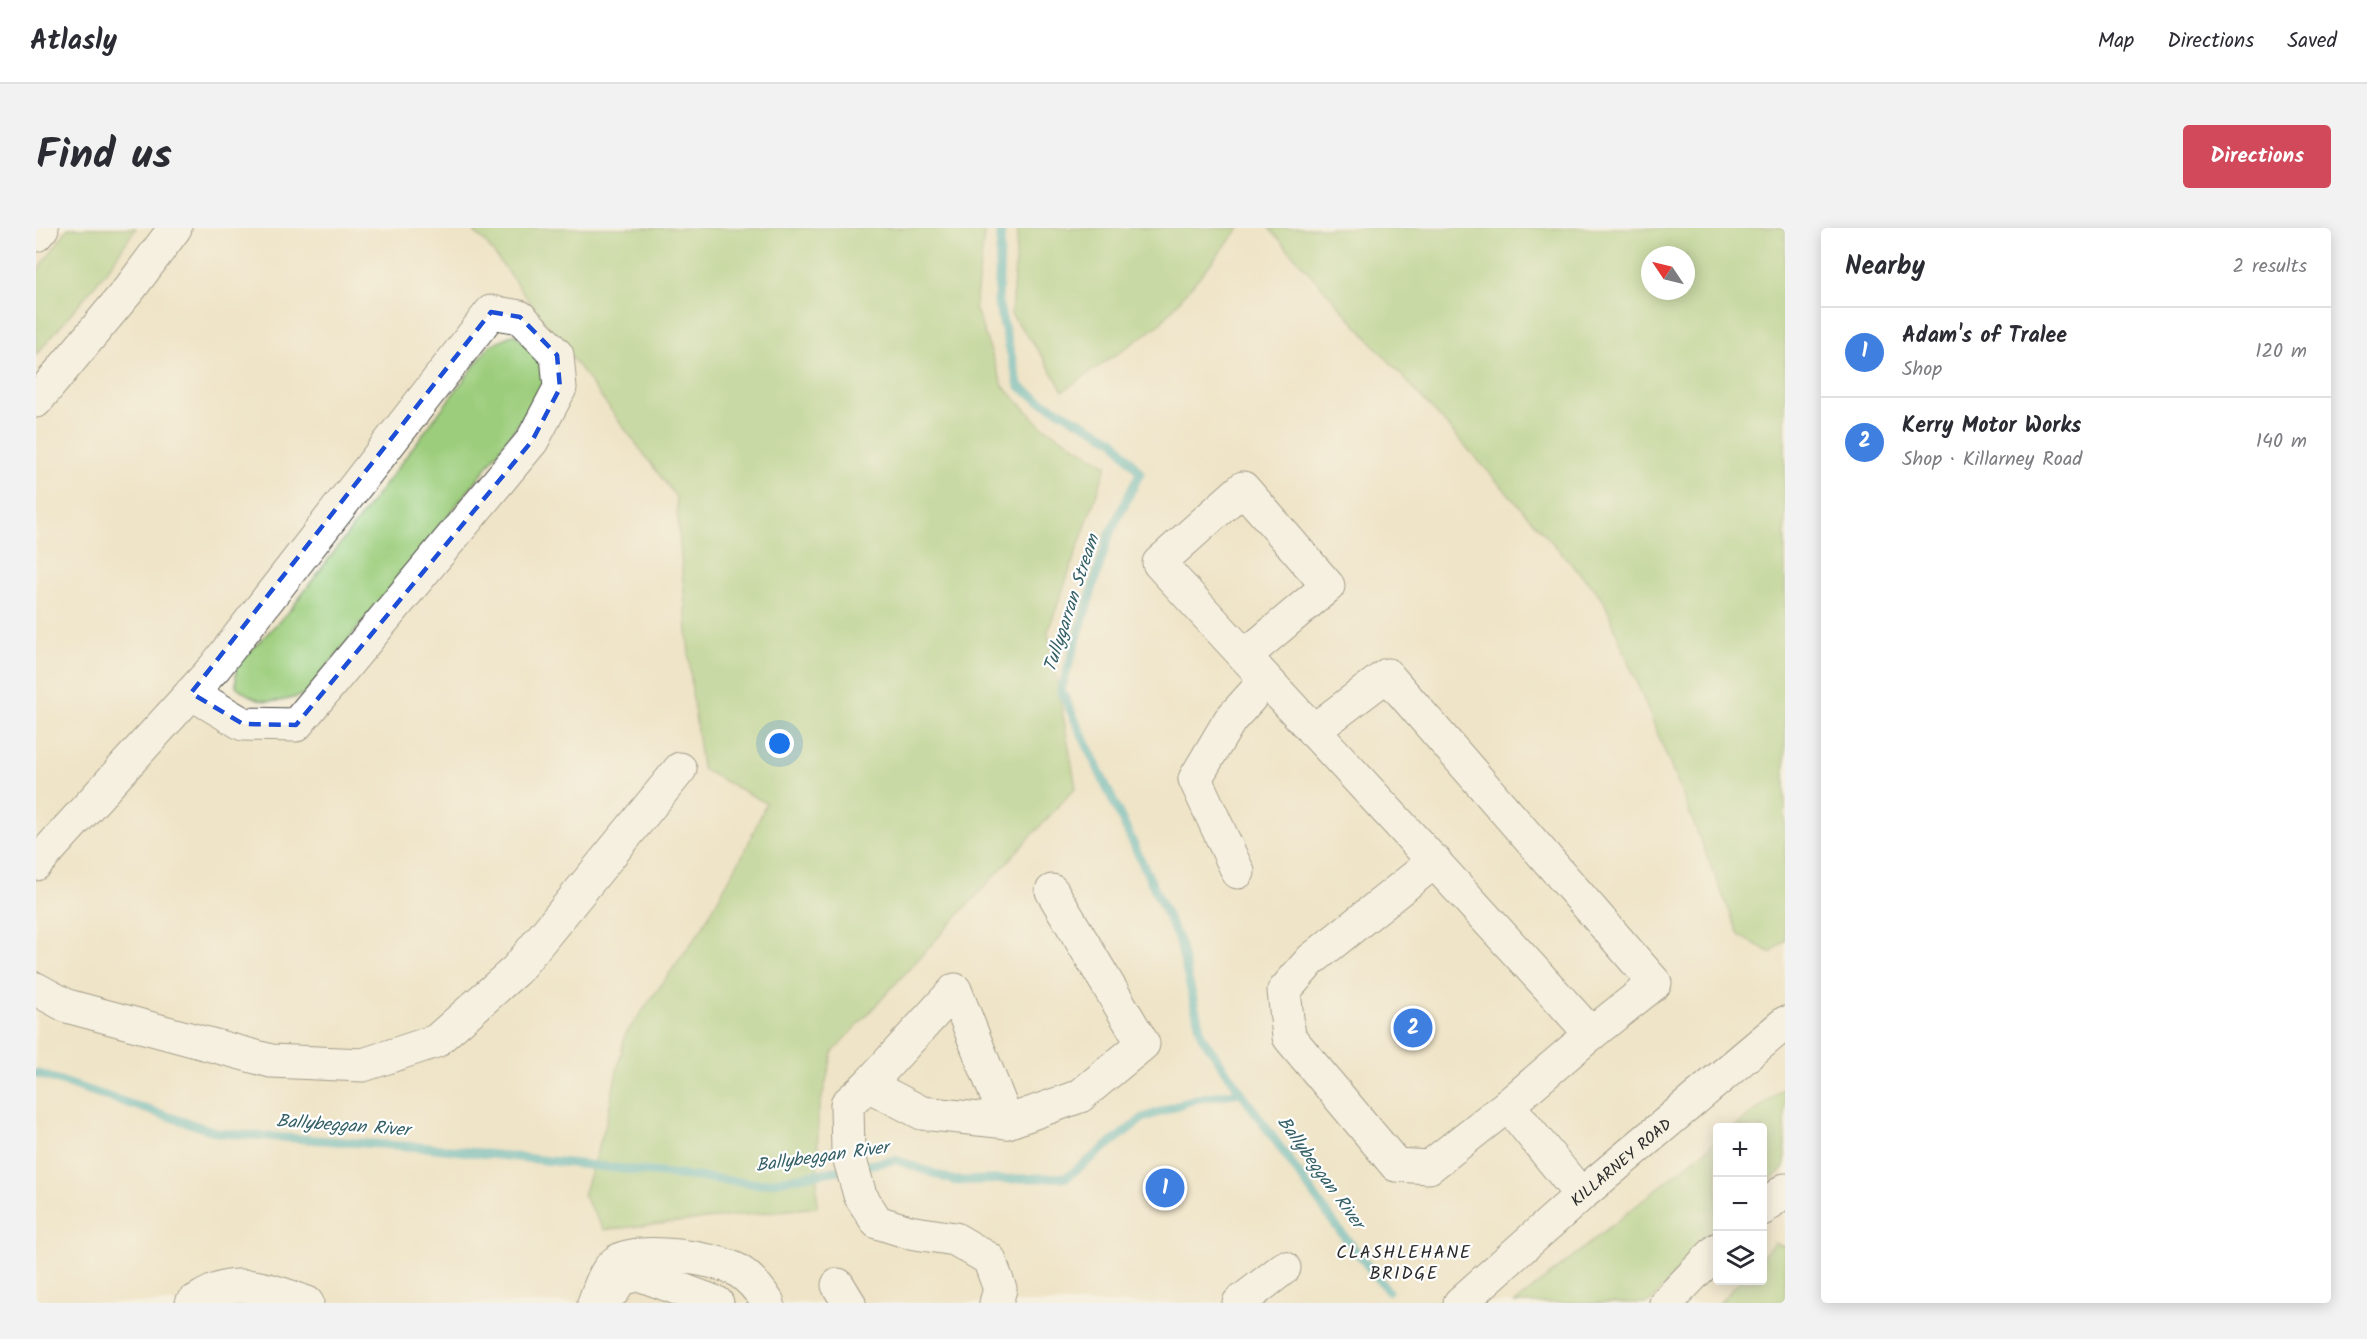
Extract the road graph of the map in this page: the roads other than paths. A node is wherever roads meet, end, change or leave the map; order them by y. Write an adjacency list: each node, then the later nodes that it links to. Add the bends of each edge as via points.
1 (42, 228): 3 (street)
2 (175, 228): 4 (street)
3 (36, 235)
4 (36, 401)
5 (1255, 668): 5 (street, via 1159,563 1243,488 1328,586); 7 (street); 11 (street, via 1195,779)
6 (191, 693): 6 (street, via 491,312 520,317 557,355 560,388 532,441 296,725 243,724); 10 (street)
7 (1313, 731): 9 (street); 15 (street, via 1387,675 1655,982)
8 (680, 769): 13 (street, via 516,970 436,1041 363,1065 271,1061 67,1006)
9 (1436, 861): 15 (street); 17 (street, via 1311,960 1284,992 1288,1037 1396,1165 1429,1167)
10 (36, 864)
11 (1238, 872)
12 (1052, 891): 18 (street, via 1143,1044 1080,1096)
13 (36, 990)
14 (1785, 1023): 20 (street, KILLARNEY ROAD)
15 (1591, 1034): 17 (street)
16 (868, 1085): 18 (street, via 922,1113); 18 (street, via 955,990); 30 (street, via 847,1104 848,1153 860,1196 877,1222 955,1239 989,1259 1000,1290)
17 (1508, 1106): 20 (street)
18 (1007, 1122)
19 (1785, 1190): 21 (street)
20 (1581, 1195): 32 (street, KILLARNEY ROAD)
21 (1767, 1205)
22 (1713, 1255): 33 (street)
23 (1284, 1268): 31 (street)
24 (192, 1303): 25 (street, via 218,1289 248,1286)
25 (307, 1303)
26 (594, 1303): 29 (street, via 605,1274 619,1260 643,1255 704,1259 736,1269 760,1289)
27 (609, 1303): 28 (street, via 618,1280 639,1274)
28 (717, 1303)
29 (768, 1303)
30 (996, 1303)
31 (1239, 1303)
32 (1460, 1303)
33 (1666, 1303)

